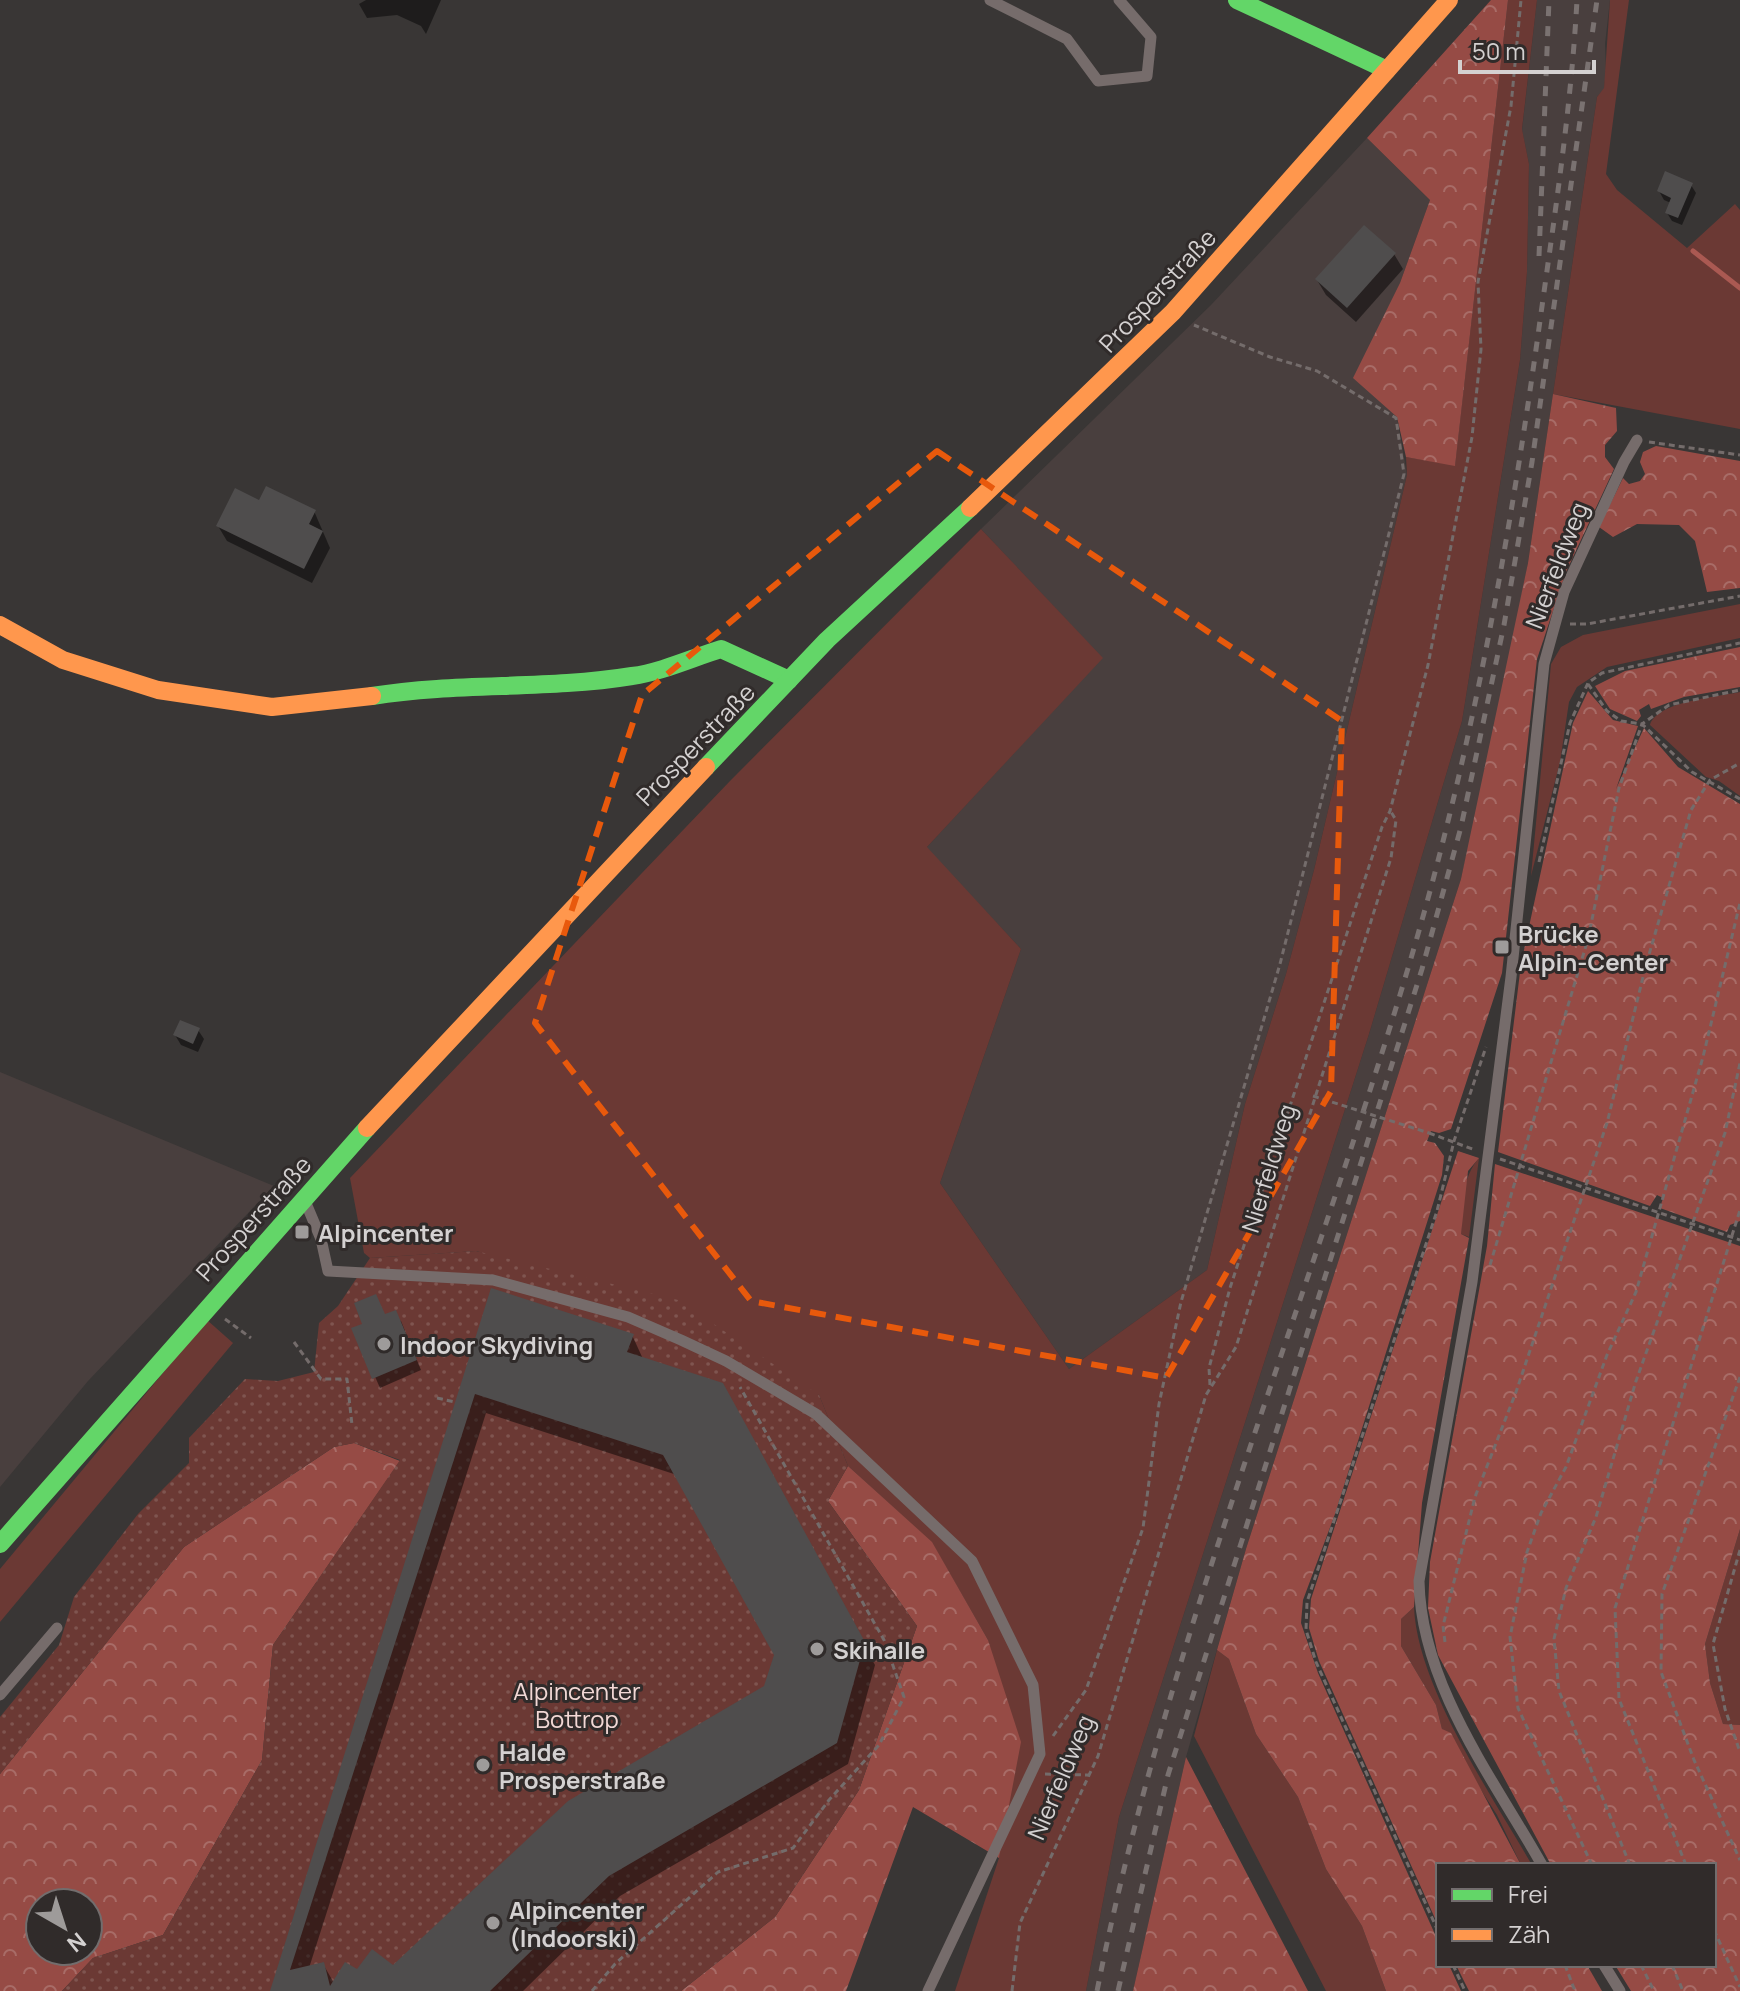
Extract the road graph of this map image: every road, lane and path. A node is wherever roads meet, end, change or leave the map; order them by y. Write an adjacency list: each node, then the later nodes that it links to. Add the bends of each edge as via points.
1 (990, 0): 2 (lane, via 1067,39 1098,81 1147,76 1151,37)
2 (1119, 0)
3 (1237, 0): 6 (main road)
4 (1449, 0): 6 (main road, Prosperstraße)
5 (1521, 0): 21 (path, via 1511,106 1478,282 1481,349 1472,437 1428,665)
6 (1387, 70): 7 (main road, Prosperstraße)
7 (1173, 312): 14 (main road, Prosperstraße); 52 (path, via 1206,332 1317,371 1396,418 1404,474 1280,964 1181,1302 1159,1404 1143,1528 1086,1690)
8 (1637, 440): 9 (path); 11 (lane, Nierfeldweg)
9 (1740, 455)
10 (1740, 596): 11 (path, via 1587,624)
11 (1554, 623): 38 (lane, Nierfeldweg, via 1544,664)
12 (0, 625): 14 (main road, via 63,660 158,690 272,707 423,688 636,676 721,649)
13 (1740, 643): 15 (path, via 1602,673)
14 (789, 680): 32 (main road, Prosperstraße)
15 (1588, 683): 17 (path, via 1614,716); 22 (path, via 1570,723)
16 (1740, 690): 17 (path, via 1669,705)
17 (1642, 724): 19 (path, via 1692,772); 30 (path, via 1619,788 1588,939)
18 (1740, 763): 19 (path)
19 (1710, 780): 20 (path); 31 (path, via 1691,810 1607,1123)
20 (1740, 799)
21 (1390, 811): 26 (path, via 1396,820 1391,858); 42 (path, via 1256,1203 1215,1341)
22 (1539, 864)
23 (1740, 903): 34 (path, via 1703,1057)
24 (1490, 1037): 27 (path)
25 (1740, 1063): 35 (path, via 1725,1133)
26 (1313, 1096): 27 (path, Nierfeldweg, bridge); 42 (path, Nierfeldweg, via 1240,1331)
27 (1454, 1141): 28 (path, Nierfeldweg); 60 (path, via 1437,1211 1307,1602 1306,1630)
28 (1477, 1151)
29 (1498, 1158): 30 (path)
30 (1520, 1166): 31 (path); 38 (path, via 1486,1277)
31 (1584, 1187): 34 (path); 49 (path, via 1475,1497 1443,1626 1449,1666)
32 (303, 1197): 40 (lane, via 328,1271 493,1280 628,1317); 46 (main road, Prosperstraße)
33 (1740, 1210): 36 (path)
34 (1657, 1212): 35 (path); 57 (path, via 1636,1292 1527,1552 1510,1637 1518,1708)
35 (1691, 1223): 36 (path); 58 (path, via 1596,1517 1566,1588 1554,1639 1559,1691)
36 (1732, 1237): 37 (path); 59 (path, via 1615,1608 1619,1699)
37 (1740, 1240)
38 (1472, 1282): 49 (lane, Nierfeldweg, via 1419,1581 1422,1627)
39 (294, 1342): 45 (path, via 321,1379 347,1379)
40 (726, 1361): 52 (lane, via 816,1414 972,1561 1033,1685); 68 (path, via 884,1640 904,1697 879,1745 793,1848 718,1872)
41 (1740, 1377): 55 (path, via 1662,1594 1661,1672)
42 (1210, 1385): 54 (path, Nierfeldweg)
43 (437, 1398): 44 (path)
44 (455, 1402)
45 (352, 1425)
46 (0, 1544)
47 (1740, 1550): 51 (path, via 1713,1644 1725,1709)
48 (57, 1628): 50 (lane)
49 (1440, 1678): 56 (lane, Nierfeldweg)
50 (0, 1695)
51 (1740, 1752)
52 (1040, 1754): 53 (lane)
53 (1034, 1773): 54 (path); 69 (lane)
54 (1089, 1775): 70 (path, Nierfeldweg, via 1020,1923)
55 (1740, 1860)
56 (1541, 1863)
57 (1591, 1863)
58 (1629, 1863)
59 (1685, 1863)
60 (1436, 1927)
61 (1716, 1934): 67 (path)
62 (1454, 1967): 71 (path)
63 (1566, 1967): 72 (path)
64 (1605, 1967): 73 (lane)
65 (1642, 1967): 74 (path)
66 (1673, 1967): 75 (path)
67 (1740, 1987)
68 (592, 1991)
69 (928, 1991)
70 (1012, 1991)
71 (1465, 1991)
72 (1575, 1991)
73 (1620, 1991)
74 (1654, 1991)
75 (1683, 1991)

